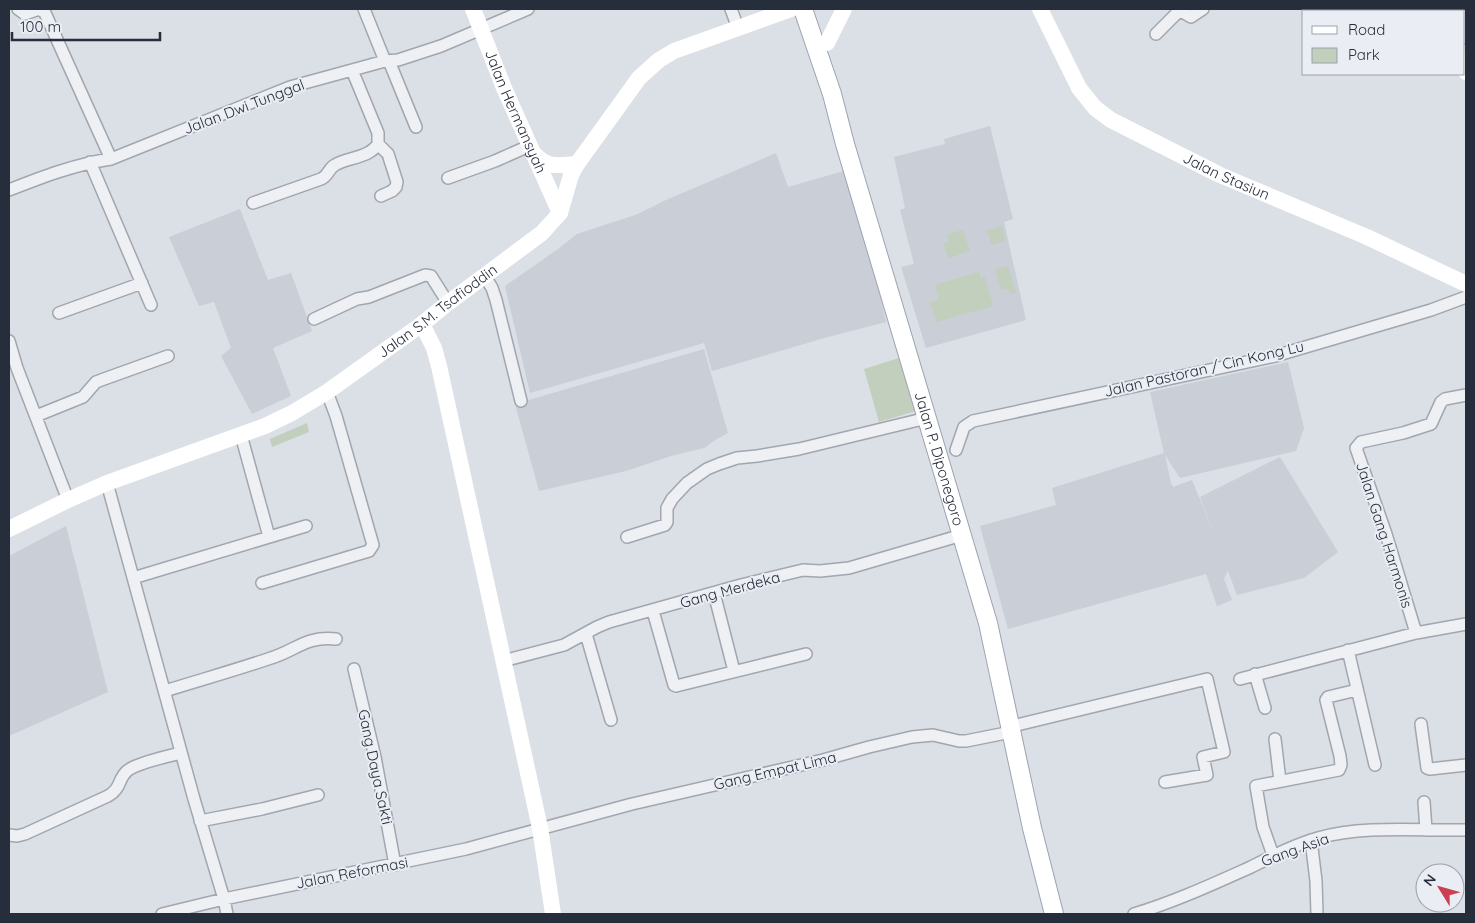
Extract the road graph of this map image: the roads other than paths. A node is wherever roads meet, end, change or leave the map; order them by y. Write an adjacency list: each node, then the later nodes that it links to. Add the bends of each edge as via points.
1 (18, 9): 22 (street, via 25,14 39,9 45,13)
2 (364, 9): 17 (street)
3 (473, 9): 14 (street, Jalan Hermansyah)
4 (528, 9): 14 (street, Jalan Dwi Tunggal)
5 (731, 9): 13 (street)
6 (791, 9): 13 (street, Jalan S.M. Tsafioddin)
7 (803, 9): 46 (main road, Jalan P. Diponegoro, via 832,94)
8 (814, 9): 16 (main road, Jalan P. Diponegoro)
9 (844, 9): 16 (street)
10 (1040, 9): 32 (street, Jalan Stasiun, via 1079,88 1095,108 1111,120 1220,175 1367,237)
11 (1202, 9): 12 (street, via 1191,17)
12 (1178, 10): 15 (street)
13 (738, 28): 24 (street, Jalan S.M. Tsafioddin, via 674,51 654,64 639,78)
14 (482, 30): 17 (street, Jalan Dwi Tunggal); 21 (street, Jalan Hermansyah)
15 (1156, 34)
16 (827, 43): 51 (main road, Jalan P. Diponegoro)
17 (387, 61): 18 (street, Jalan Dwi Tunggal); 19 (street)
18 (352, 70): 20 (street, via 378,133); 22 (street, Jalan Dwi Tunggal, via 290,87)
19 (416, 127)
20 (378, 144): 27 (street, via 388,154 397,182 396,188); 28 (street, via 369,152 335,165 321,179)
21 (530, 148): 24 (street, via 542,162 550,165); 25 (street); 29 (street, Jalan Hermansyah)
22 (111, 159): 23 (street, Jalan Dwi Tunggal)
23 (90, 162): 26 (street, Jalan Dwi Tunggal); 31 (street)
24 (577, 164): 29 (street, Jalan S.M. Tsafioddin)
25 (448, 178)
26 (9, 190)
27 (380, 196)
28 (252, 203)
29 (560, 213): 30 (street, Jalan S.M. Tsafioddin, via 542,233)
30 (484, 276): 34 (street, Jalan S.M. Tsafioddin); 44 (street, via 496,300)
31 (142, 282): 35 (street); 36 (street)
32 (1466, 284)
33 (1466, 297): 48 (street, Jalan Pastoran / Cin Kong Lu, via 1275,356 973,421 964,427)
34 (448, 303): 37 (street, via 431,276 425,275 357,299); 38 (street, Jalan S.M. Tsafioddin)
35 (152, 305)
36 (59, 313)
37 (314, 319)
38 (422, 324): 42 (street, Jalan S.M. Tsafioddin); 67 (street, via 437,357)
39 (9, 341): 41 (street)
40 (168, 356): 45 (street, via 96,382 82,396)
41 (13, 370): 45 (street)
42 (327, 392): 47 (street, Jalan S.M. Tsafioddin, via 292,413); 58 (street, via 373,545 369,550)
43 (1466, 395): 62 (street, Jalan Gang Harmonis, via 1441,402 1431,424 1361,442 1356,448)
44 (521, 401)
45 (36, 416): 50 (street)
46 (927, 418): 51 (main road, Jalan P. Diponegoro); 56 (street, via 719,464 687,483 672,499 665,525)
47 (241, 435): 49 (street, Jalan S.M. Tsafioddin); 54 (street)
48 (956, 450)
49 (107, 483): 50 (street, Jalan S.M. Tsafioddin); 57 (street)
50 (68, 500): 53 (street, Jalan S.M. Tsafioddin)
51 (959, 507): 55 (main road, Jalan P. Diponegoro); 77 (main road, Jalan P. Diponegoro, via 991,609)
52 (306, 526): 57 (street)
53 (9, 529)
54 (268, 533)
55 (962, 535): 59 (street, Gang Merdeka, via 849,568 803,570); 77 (main road, Jalan P. Diponegoro)
56 (627, 537)
57 (133, 578): 72 (street)
58 (262, 583)
59 (714, 593): 60 (street, Gang Merdeka); 69 (street)
60 (653, 611): 63 (street, Gang Merdeka, via 608,622); 69 (street, via 674,685)
61 (1466, 624): 62 (street)
62 (1416, 633): 65 (street)
63 (586, 634): 67 (street, Gang Merdeka, via 564,645); 75 (street)
64 (336, 639): 72 (street, via 315,639 270,659)
65 (1348, 650): 70 (street); 73 (street)
66 (806, 654): 69 (street)
67 (502, 661): 87 (street)
68 (354, 669): 93 (street, Gang Daya Sakti, via 375,757)
69 (734, 671)
70 (1255, 674): 71 (street); 74 (street)
71 (1240, 679)
72 (165, 690): 79 (street)
73 (1357, 690): 81 (street); 82 (street, via 1326,700 1340,756 1338,770)
74 (1265, 708)
75 (611, 720)
76 (1421, 724): 80 (street, via 1427,768)
77 (1014, 728): 83 (street, Gang Empat Lima, via 1207,678 1224,752 1203,757 1207,775); 87 (street, Gang Empat Lima, via 966,741 933,735 912,737); 98 (main road, Jalan P. Diponegoro, via 1032,828); 99 (main road, Jalan P. Diponegoro)
78 (1275, 739): 82 (street)
79 (181, 753): 86 (street); 90 (street, via 131,768 118,788 108,796 25,834)
80 (1466, 765)
81 (1375, 766)
82 (1280, 781): 92 (street, via 1256,786 1263,827)
83 (1165, 782)
84 (318, 795): 86 (street)
85 (1424, 802): 88 (street)
86 (200, 821): 94 (street)
87 (540, 828): 93 (street, Jalan Reformasi); 97 (street)
88 (1426, 830): 89 (street, Gang Asia); 91 (street, Gang Asia, via 1354,832)
89 (1466, 830)
90 (9, 835)
91 (1312, 840): 92 (street, Gang Asia); 101 (street)
92 (1273, 855): 100 (street, Gang Asia, via 1213,884)
93 (395, 865): 94 (street, Jalan Reformasi)
94 (224, 899): 95 (street, Jalan Reformasi); 96 (street)
95 (162, 914)
96 (226, 914)
97 (553, 914)
98 (1054, 914)
99 (1062, 914)
100 (1134, 914)
101 (1317, 914)

